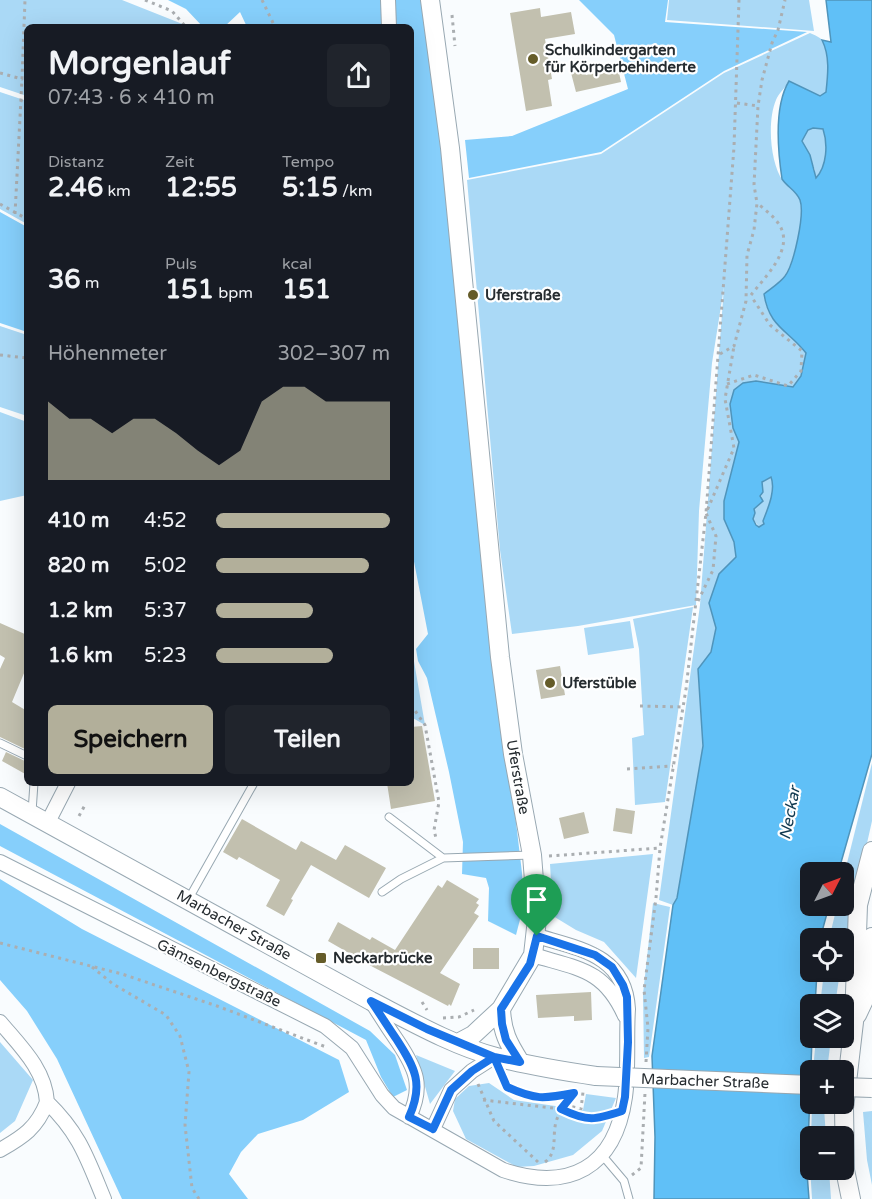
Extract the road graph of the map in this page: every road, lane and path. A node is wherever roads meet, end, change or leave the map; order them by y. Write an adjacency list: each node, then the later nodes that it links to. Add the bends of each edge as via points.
1 (25, 0): 12 (path)
2 (145, 0): 8 (path, via 172,11)
3 (262, 0): 9 (path)
4 (388, 0): 10 (street)
5 (430, 0): 47 (main road, Uferstraße, via 450,147 500,657)
6 (739, 0): 15 (path)
7 (785, 0): 16 (path)
8 (183, 24)
9 (274, 24)
10 (389, 24)
11 (0, 73): 12 (path)
12 (21, 79): 13 (path)
13 (20, 100): 14 (path); 19 (path)
14 (24, 102)
15 (737, 103): 16 (path); 24 (path)
16 (758, 106): 17 (path, via 754,185)
17 (757, 203): 21 (path, via 781,226 783,238 774,265); 22 (path, via 747,255)
18 (0, 204): 19 (path)
19 (15, 214): 20 (path)
20 (24, 218)
21 (751, 296): 22 (path); 27 (path, via 770,325 802,351 801,371 788,386 754,375)
22 (746, 301): 23 (path)
23 (734, 346): 24 (path); 27 (path)
24 (720, 354): 28 (path)
25 (0, 355): 26 (path)
26 (24, 358)
27 (727, 384): 28 (path, via 726,407 734,448)
28 (706, 513): 29 (path); 29 (path, via 716,537 713,570)
29 (696, 605): 31 (path)
30 (640, 706): 31 (path)
31 (683, 707): 35 (path)
32 (414, 709): 48 (path, via 425,725 439,802 434,830)
33 (0, 743): 34 (lane)
34 (24, 755)
35 (673, 766): 36 (path); 45 (path)
36 (627, 769)
37 (35, 786): 44 (lane)
38 (66, 786): 44 (street)
39 (253, 786): 51 (lane)
40 (0, 797): 44 (main road, Marbacher Straße)
41 (85, 805): 42 (path)
42 (79, 816)
43 (389, 817): 48 (lane)
44 (40, 818): 51 (main road, Marbacher Straße)
45 (660, 848): 47 (path); 70 (path, via 644,990)
46 (872, 851): 64 (main road, via 858,904)
47 (532, 855): 48 (lane); 52 (main road, Uferstraße)
48 (443, 858): 50 (lane)
49 (0, 862): 82 (street, Gämsenbergstraße, via 325,1026 352,1048 385,1099)
50 (382, 892)
51 (188, 900): 58 (main road, Marbacher Straße)
52 (537, 936): 55 (main road, Uferstraße); 62 (street, Gämsenbergstraße, via 589,952 612,967 627,997)
53 (872, 937): 64 (main road)
54 (0, 943): 56 (path)
55 (533, 955): 60 (main road, Uferstraße); 62 (street, Gämsenbergstraße, via 584,970 603,982 618,1000)
56 (89, 965): 66 (path); 90 (path, via 166,1015 180,1036 189,1072 185,1125 192,1188)
57 (872, 983): 64 (main road)
58 (371, 1001): 65 (main road, Marbacher Straße); 82 (street, via 415,1071 418,1090)
59 (476, 1008): 61 (path, via 459,1017)
60 (501, 1009): 65 (main road, Uferstraße, via 473,1035); 69 (main road, via 506,1040)
61 (442, 1018)
62 (627, 1021): 81 (street, Gämsenbergstraße)
63 (0, 1022): 78 (street, via 38,1069)
64 (854, 1022)
65 (458, 1043): 68 (main road, Marbacher Straße)
66 (328, 1048)
67 (851, 1048): 92 (main road, via 844,1144)
68 (494, 1057): 69 (main road, Marbacher Straße); 79 (path, via 507,1087 546,1099 574,1093); 83 (street, via 451,1090)
69 (520, 1062): 72 (main road, Marbacher Straße, bridge, via 596,1076)
70 (646, 1063)
71 (478, 1084): 77 (path)
72 (800, 1085)
73 (645, 1087): 88 (path, via 641,1168)
74 (854, 1087): 75 (main road, bridge)
75 (872, 1088)
76 (583, 1092): 79 (path, via 581,1108)
77 (483, 1100): 80 (path); 87 (path, via 494,1121)
78 (47, 1102): 84 (street, via 33,1129); 89 (street, via 79,1140)
79 (565, 1105): 80 (path)
80 (561, 1109): 81 (path, via 581,1119); 86 (path)
81 (622, 1111): 85 (street, Gämsenbergstraße)
82 (409, 1117): 83 (street, Gämsenbergstraße)
83 (433, 1129): 85 (street, Gämsenbergstraße, via 503,1170 532,1178 576,1173)
84 (0, 1150)
85 (602, 1155): 88 (lane)
86 (550, 1159)
87 (541, 1165)
88 (624, 1181): 91 (lane)
89 (104, 1199)
90 (199, 1199)
91 (629, 1199)
92 (851, 1199)

